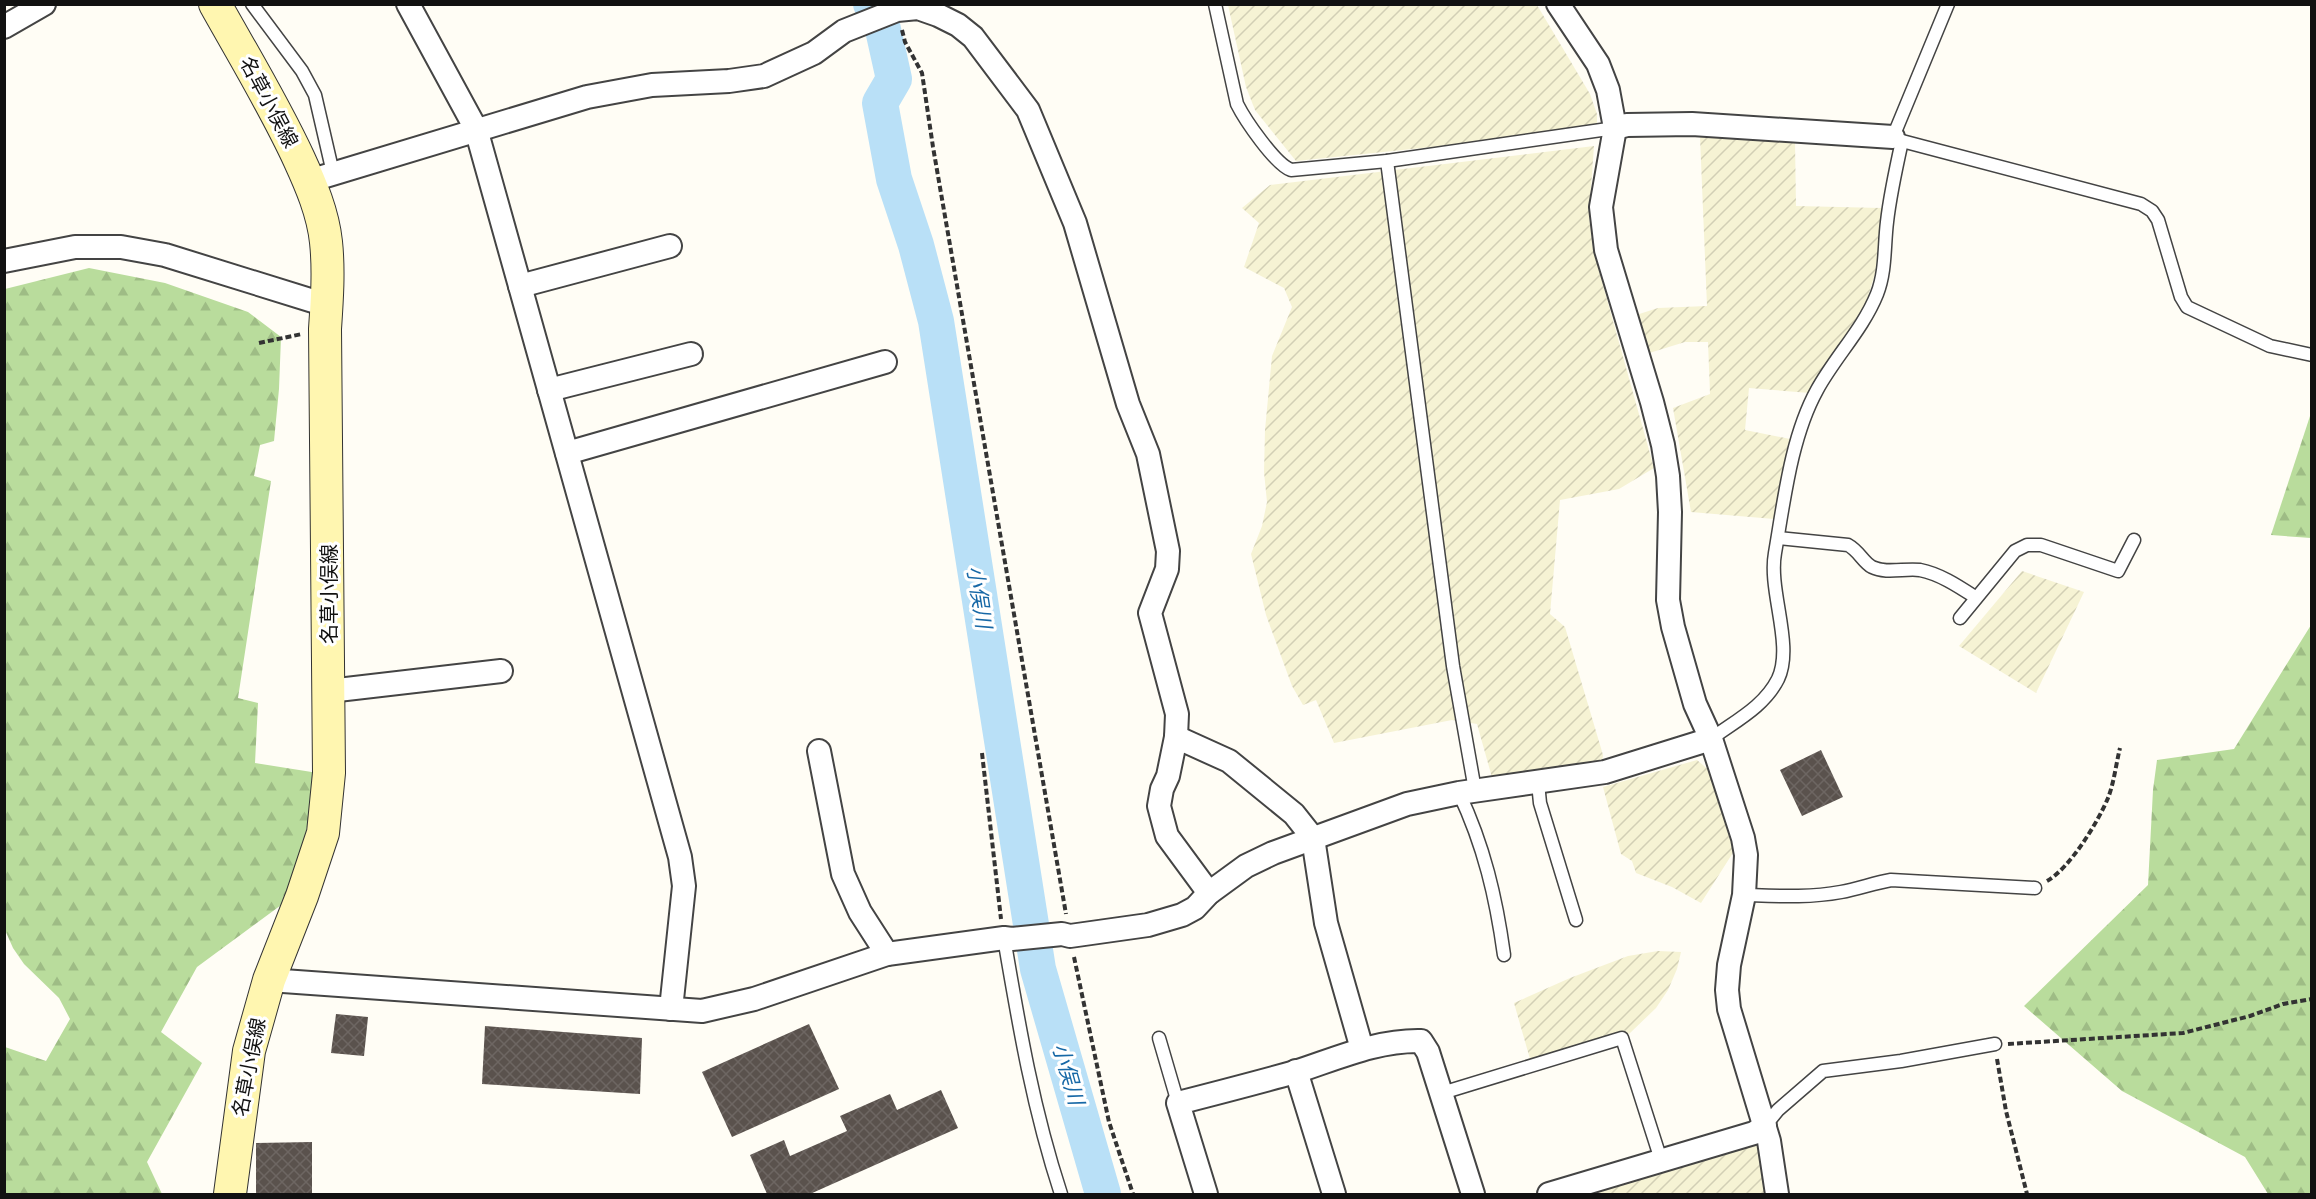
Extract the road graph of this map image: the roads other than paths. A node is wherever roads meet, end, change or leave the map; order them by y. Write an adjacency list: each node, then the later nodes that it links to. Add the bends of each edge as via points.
1 (44, 4): 9 (street)
2 (215, 4): 14 (main road, 名草小俣線)
3 (252, 4): 14 (lane, via 298,64 315,95)
4 (408, 4): 11 (street)
5 (1215, 4): 13 (lane, via 1237,104 1284,168)
6 (1558, 4): 10 (street, via 1598,64)
7 (1948, 4): 12 (lane)
8 (895, 9): 11 (street, via 844,31 814,52 764,76 652,85 587,97); 30 (street, via 918,8 938,15 973,37 1028,110 1076,223 1128,404 1148,454 1164,526 1167,569 1150,613 1175,701)
9 (4, 27)
10 (1615, 128): 12 (street, via 1692,124); 13 (lane); 31 (street, via 1601,207 1606,250 1663,445 1670,512 1668,600 1695,704)
11 (476, 129): 14 (street); 17 (street)
12 (1897, 139): 20 (lane, via 2141,204 2158,220 2187,307 2270,346); 24 (lane, via 1878,293 1807,410 1788,478)
13 (1388, 161): 34 (lane)
14 (321, 177): 18 (main road, 名草小俣線)
15 (670, 246): 17 (street)
16 (4, 261): 18 (street, via 75,248 120,247 165,255)
17 (520, 286): 22 (street)
18 (326, 317): 29 (main road, 名草小俣線)
19 (691, 354): 22 (street)
20 (2312, 355)
21 (885, 362): 23 (street)
22 (549, 390): 23 (street)
23 (567, 453): 44 (street, via 680,857 684,886)
24 (1778, 538): 26 (lane, via 1848,545 1870,566 1935,574); 31 (lane, via 1773,569 1783,654 1781,669 1764,701)
25 (2134, 540): 26 (lane, via 2118,571 2041,545 2027,545 2014,551)
26 (1975, 597): 27 (lane)
27 (1960, 618)
28 (501, 671): 29 (street)
29 (329, 691): 43 (main road, 名草小俣線, via 329,772 323,833)
30 (1176, 737): 35 (street, via 1229,761 1294,814); 37 (street, via 1162,789 1161,818 1167,836)
31 (1711, 739): 33 (street, via 1605,772); 38 (street, via 1743,837)
32 (819, 751): 41 (street, via 843,874 860,912)
33 (1538, 783): 34 (street); 39 (lane, via 1540,803)
34 (1467, 792): 35 (street, via 1407,804); 42 (lane, via 1469,814 1489,870)
35 (1313, 838): 37 (street, via 1246,866); 47 (street, via 1326,923)
36 (2036, 888): 38 (lane, via 1891,880 1816,895)
37 (1209, 893): 40 (street, via 1196,908 1148,925)
38 (1744, 895): 51 (street, via 1727,990 1729,1009)
39 (1576, 920)
40 (1008, 938): 41 (street); 54 (lane, via 1026,1066 1041,1134)
41 (886, 954): 44 (street, via 754,999 702,1011)
42 (1504, 955)
43 (269, 980): 44 (street); 53 (main road, 名草小俣線, via 249,1052)
44 (671, 1009)
45 (1159, 1038): 50 (lane)
46 (1995, 1044): 51 (lane, via 1823,1071)
47 (1362, 1049): 48 (street); 49 (street, via 1420,1041 1428,1052)
48 (1296, 1071): 50 (street); 56 (street)
49 (1442, 1093): 52 (lane, via 1622,1038); 57 (street)
50 (1178, 1103): 55 (street)
51 (1765, 1126): 52 (street, via 1754,1133); 59 (street)
52 (1661, 1160): 58 (street)
53 (230, 1194)
54 (1061, 1194)
55 (1206, 1194)
56 (1334, 1194)
57 (1473, 1194)
58 (1549, 1194)
59 (1777, 1194)

